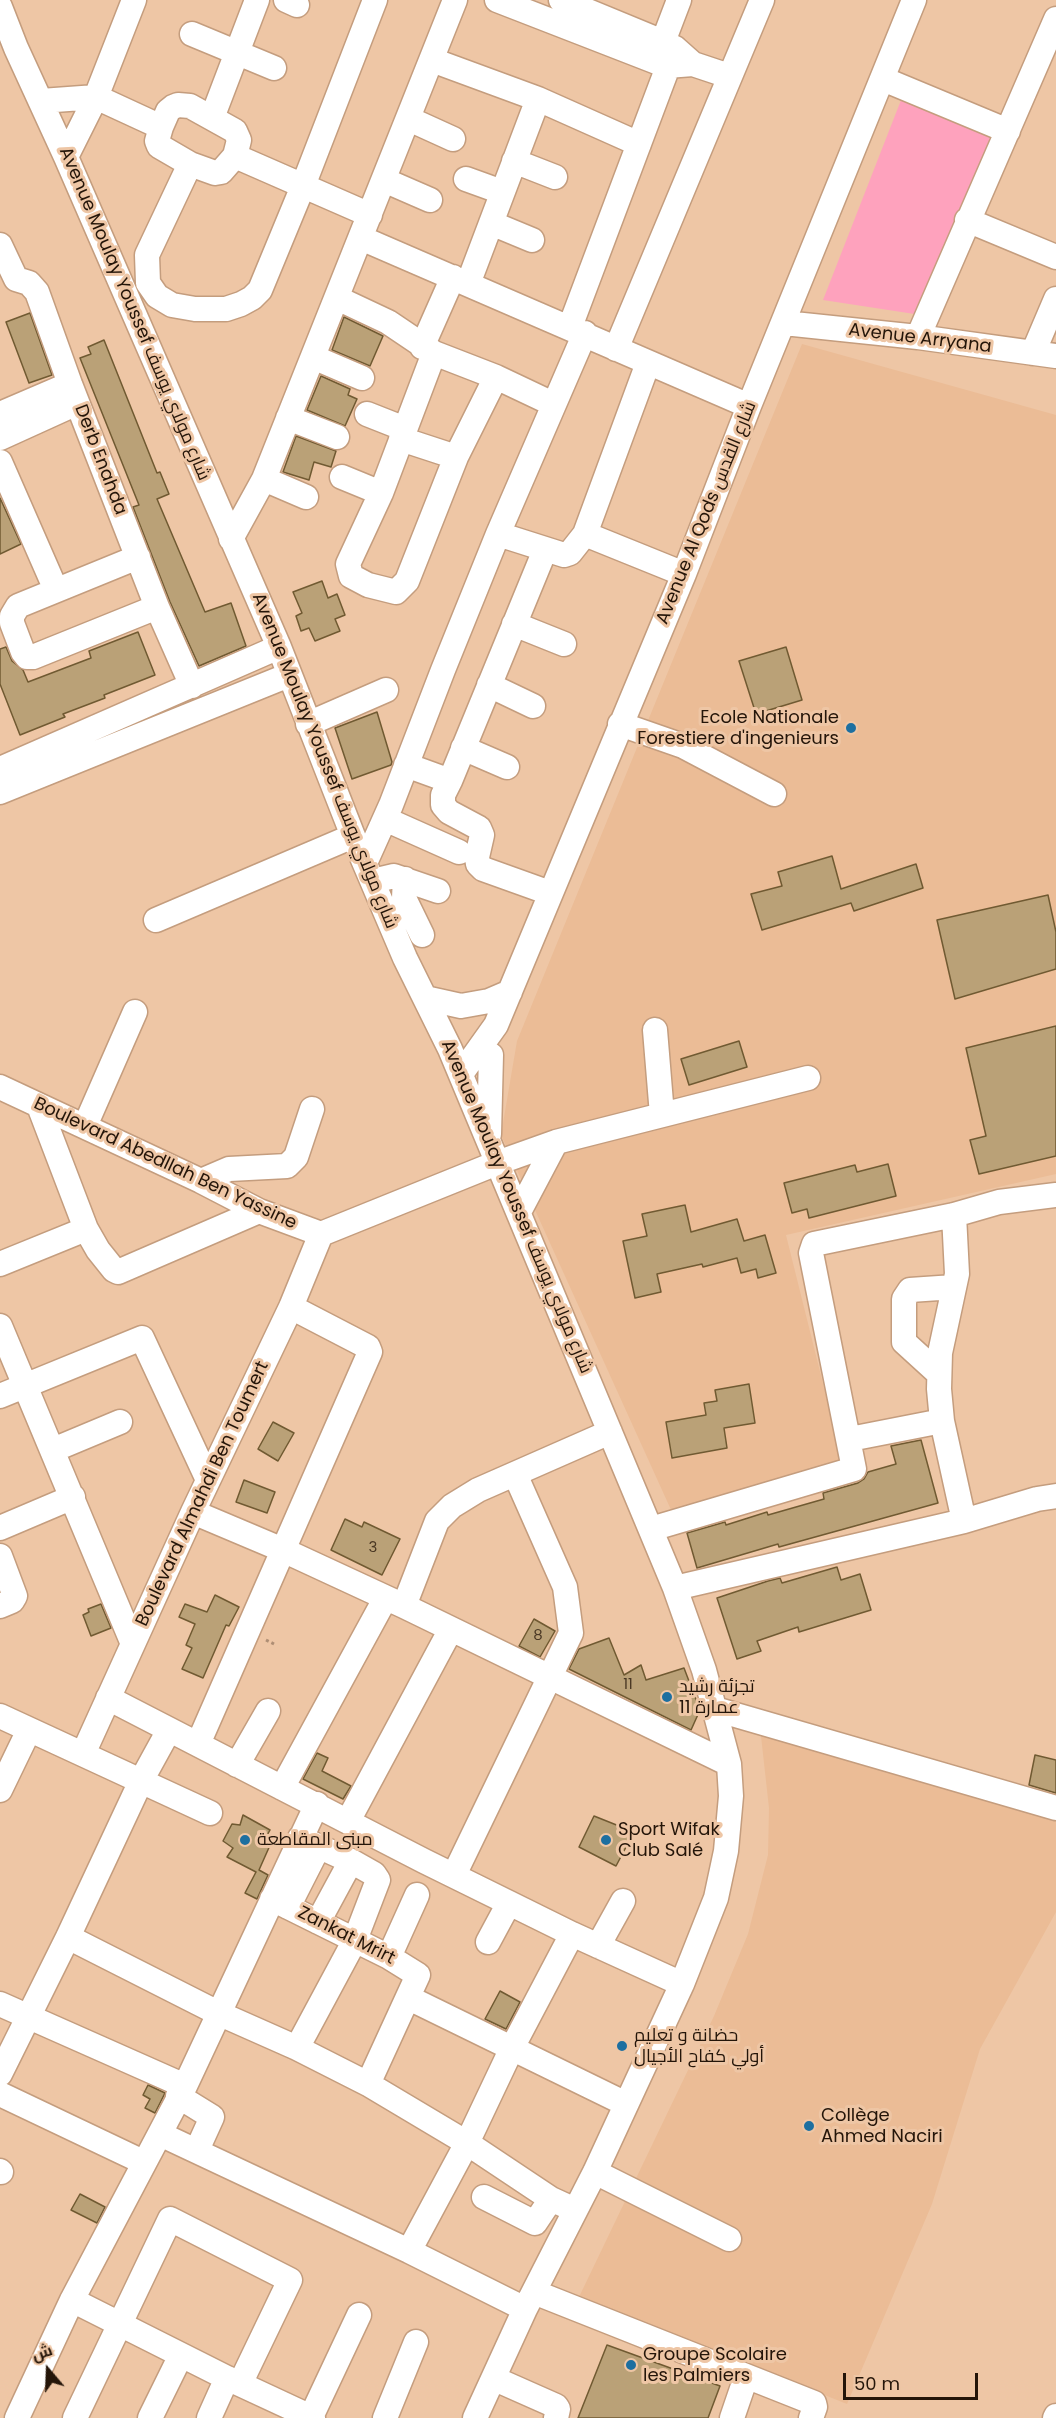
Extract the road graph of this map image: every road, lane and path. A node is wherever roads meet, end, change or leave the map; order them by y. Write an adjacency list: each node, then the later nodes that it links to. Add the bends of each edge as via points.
1 (134, 0): 21 (street)
2 (257, 0): 15 (street)
3 (375, 0): 37 (street)
4 (455, 0): 17 (street)
5 (497, 0): 16 (street)
6 (561, 0): 16 (street)
7 (679, 0): 16 (street)
8 (762, 0): 19 (street)
9 (914, 0): 20 (street, Avenue Al Qods شارع القدس)
10 (0, 7): 14 (street, Avenue Moulay Youssef شارع مولاي يوسف)
11 (1056, 19): 13 (street)
12 (192, 34): 15 (street)
13 (1050, 47): 27 (street)
14 (8, 51): 23 (street, Avenue Moulay Youssef شارع مولاي يوسف)
15 (237, 51): 18 (street); 24 (street)
16 (675, 55): 19 (street); 29 (street)
17 (432, 60): 22 (street); 25 (street)
18 (274, 68)
19 (729, 76): 54 (street)
20 (883, 79): 27 (street); 51 (street, Avenue Al Qods شارع القدس)
21 (96, 97): 23 (street); 26 (street); 31 (street)
22 (538, 99): 29 (street); 32 (street)
23 (41, 101): 31 (street, Avenue Moulay Youssef شارع مولاي يوسف)
24 (212, 118): 26 (street, via 190,106 178,105 168,111); 30 (street, via 238,135)
25 (409, 118): 28 (street); 36 (street)
26 (161, 127): 33 (street, via 159,146)
27 (1008, 131): 41 (street)
28 (453, 139)
29 (639, 144): 52 (street)
30 (235, 156): 33 (street, via 221,172); 37 (street)
31 (66, 157): 79 (street, Avenue Moulay Youssef شارع مولاي يوسف)
32 (514, 161): 34 (street); 38 (street)
33 (190, 164): 37 (street, via 146,261 151,290 172,305 226,309 252,298 260,290)
34 (555, 177)
35 (466, 179): 38 (street)
36 (384, 180): 39 (street); 40 (street)
37 (303, 186): 40 (street)
38 (502, 192): 42 (street)
39 (430, 200)
40 (370, 215): 43 (street)
41 (968, 220): 46 (street); 53 (street)
42 (491, 223): 44 (street); 47 (street)
43 (361, 238): 47 (street); 49 (street)
44 (532, 240)
45 (0, 245): 48 (street, Derb Enahda)
46 (1056, 257)
47 (460, 280): 52 (street); 55 (street)
48 (8, 283): 61 (street, Derb Enahda, via 29,283 37,292)
49 (337, 298): 55 (street, via 388,322); 57 (street)
50 (1056, 298): 56 (street)
51 (784, 323): 53 (street, Avenue Arryana); 63 (street, Avenue Al Qods شارع القدس)
52 (577, 330): 54 (street); 62 (street)
53 (918, 337): 56 (street, Avenue Arryana)
54 (616, 349): 58 (street)
55 (428, 350): 59 (street); 67 (street)
56 (1044, 355)
57 (313, 357): 60 (street); 66 (street)
58 (648, 363): 63 (street); 78 (street)
59 (496, 377): 62 (street); 70 (street)
60 (362, 378)
61 (74, 394): 64 (street); 69 (street); 81 (street, Derb Enahda)
62 (553, 404): 77 (street)
63 (749, 406): 82 (street, Avenue Al Qods شارع القدس)
64 (0, 414)
65 (367, 414): 67 (street)
66 (288, 418): 68 (street); 73 (street)
67 (403, 434): 70 (street); 75 (street)
68 (337, 437)
69 (0, 438)
70 (456, 457): 75 (street, via 412,572 396,592 368,585 351,576 348,568)
71 (0, 462): 74 (street)
72 (342, 477): 75 (street)
73 (264, 479): 76 (street); 79 (street)
74 (5, 490): 83 (street)
75 (381, 492)
76 (306, 497)
77 (498, 534): 80 (street); 96 (street)
78 (585, 534): 80 (street, via 567,555); 82 (street)
79 (231, 539): 87 (street, Avenue Moulay Youssef شارع مولاي يوسف)
80 (544, 550): 85 (street)
81 (138, 557): 83 (street); 84 (street, Derb Enahda)
82 (684, 574): 94 (street, Avenue Al Qods شارع القدس)
83 (56, 590): 84 (street, via 18,606 12,616 27,657)
84 (157, 607): 90 (street, Derb Enahda)
85 (514, 624): 86 (street); 89 (street)
86 (564, 644)
87 (279, 647): 88 (street, Avenue Moulay Youssef شارع مولاي يوسف); 90 (street)
88 (289, 675): 93 (street, Avenue Moulay Youssef شارع مولاي يوسف); 100 (street)
89 (489, 685): 92 (street); 95 (street)
90 (192, 686): 98 (street)
91 (386, 690): 93 (street)
92 (533, 706)
93 (308, 724): 103 (street, Avenue Moulay Youssef شارع مولاي يوسف)
94 (620, 724): 101 (street, via 683,746); 108 (street, Avenue Al Qods شارع القدس)
95 (464, 748): 97 (street); 99 (street)
96 (406, 765): 99 (street); 102 (street)
97 (507, 767)
98 (0, 769)
99 (450, 781): 108 (street, via 443,805 479,828 482,835 478,864)
100 (0, 792)
101 (774, 794)
102 (385, 819): 104 (street); 105 (street)
103 (353, 836): 105 (street, Avenue Moulay Youssef شارع مولاي يوسف); 109 (street)
104 (459, 852)
105 (369, 872): 106 (street); 112 (street, Avenue Moulay Youssef شارع مولاي يوسف)
106 (405, 879): 107 (street); 110 (street, via 404,898)
107 (438, 891)
108 (550, 893): 111 (street, Avenue Al Qods شارع القدس)
109 (156, 920)
110 (422, 934)
111 (510, 992): 112 (street, via 461,1006); 114 (street, Avenue Al Qods شارع القدس)
112 (425, 998): 117 (street, Avenue Moulay Youssef شارع مولاي يوسف)
113 (135, 1012): 124 (street)
114 (496, 1025): 116 (street, Avenue Al Qods شارع القدس); 117 (street, Avenue Al Qods شارع القدس)
115 (655, 1030): 123 (street)
116 (491, 1055): 120 (street, Avenue Al Qods شارع القدس); 126 (street)
117 (461, 1074): 120 (street, Avenue Moulay Youssef شارع مولاي يوسف)
118 (808, 1078): 123 (street)
119 (0, 1088): 121 (street, Boulevard Abedllah Ben Yassine)
120 (472, 1101): 126 (street, Avenue Moulay Youssef شارع مولاي يوسف)
121 (39, 1106): 124 (street, Boulevard Abedllah Ben Yassine); 132 (street)
122 (312, 1109): 127 (street, via 296,1157 287,1166 229,1169)
123 (662, 1115): 125 (street)
124 (85, 1126): 127 (street, Boulevard Abedllah Ben Yassine)
125 (556, 1142): 126 (street); 130 (street)
126 (493, 1152): 130 (street, Avenue Moulay Youssef شارع مولاي يوسف); 133 (street)
127 (201, 1181): 129 (street, Boulevard Abedllah Ben Yassine)
128 (1056, 1195): 131 (street, via 999,1202)
129 (259, 1211): 132 (street, via 118,1272); 133 (street, Boulevard Abedllah Ben Yassine)
130 (519, 1212): 143 (street, Avenue Moulay Youssef شارع مولاي يوسف)
131 (954, 1215): 135 (street); 144 (street, via 817,1243 811,1249)
132 (86, 1229): 134 (street)
133 (321, 1234): 136 (street, Boulevard Almahdi Ben Toumert)
134 (0, 1264)
135 (954, 1287): 138 (street); 138 (street, via 910,1290 904,1299 904,1342)
136 (291, 1307): 147 (street, Boulevard Almahdi Ben Toumert); 154 (street, via 370,1351)
137 (0, 1326): 139 (street)
138 (938, 1372): 141 (street)
139 (25, 1385): 140 (street); 145 (street); 147 (street, via 143,1339)
140 (0, 1396)
141 (942, 1421): 144 (street); 151 (street)
142 (120, 1422): 145 (street)
143 (610, 1432): 146 (street); 153 (street, Avenue Moulay Youssef شارع مولاي يوسف)
144 (850, 1439): 153 (street, via 855,1466 850,1472)
145 (52, 1450): 149 (street)
146 (515, 1474): 157 (street, via 478,1490 437,1521); 161 (street, via 565,1587 571,1633)
147 (208, 1480): 150 (street, Boulevard Almahdi Ben Toumert)
148 (1056, 1496): 151 (street)
149 (73, 1497): 152 (street); 160 (street)
150 (193, 1512): 154 (street); 160 (street, Boulevard Almahdi Ben Toumert)
151 (964, 1521): 156 (street)
152 (0, 1527)
153 (651, 1529): 156 (street, Avenue Moulay Youssef شارع مولاي يوسف)
154 (283, 1550): 157 (street); 168 (street)
155 (0, 1556): 158 (street, via 15,1596)
156 (675, 1588): 163 (street, Avenue Moulay Youssef شارع مولاي يوسف)
157 (395, 1602): 159 (street); 173 (street)
158 (0, 1606)
159 (451, 1629): 161 (street); 178 (street)
160 (133, 1644): 162 (street, Boulevard Almahdi Ben Toumert)
161 (549, 1677): 170 (street); 181 (street)
162 (108, 1698): 167 (street); 169 (street, Boulevard Almahdi Ben Toumert)
163 (715, 1709): 170 (street, Avenue Moulay Youssef شارع مولاي يوسف); 176 (street)
164 (268, 1712): 171 (street)
165 (0, 1716): 166 (street)
166 (29, 1730): 169 (street); 174 (street)
167 (169, 1730): 168 (street); 172 (street)
168 (198, 1744): 171 (street)
169 (83, 1754): 172 (street)
170 (729, 1764): 193 (street, Avenue Moulay Youssef شارع مولاي يوسف, via 731,1796 726,1851 716,1898)
171 (237, 1765): 173 (street)
172 (141, 1781): 177 (street); 188 (street)
173 (282, 1788): 175 (street)
174 (0, 1790)
175 (317, 1804): 178 (street); 179 (street)
176 (1056, 1808)
177 (210, 1813)
178 (348, 1821): 181 (street)
179 (310, 1842): 180 (street); 184 (street)
180 (351, 1861): 186 (street); 189 (street, via 378,1880)
181 (454, 1875): 185 (street)
182 (417, 1895): 192 (street)
183 (623, 1901): 191 (street)
184 (280, 1903): 186 (street, Zankat Mrirt); 196 (street)
185 (509, 1903): 187 (street); 190 (street)
186 (318, 1922): 189 (street, Zankat Mrirt)
187 (572, 1934): 191 (street); 199 (street)
188 (69, 1938): 196 (street); 197 (street)
189 (355, 1940): 192 (street, Zankat Mrirt); 198 (street)
190 (488, 1942)
191 (598, 1946): 193 (street)
192 (389, 1957): 194 (street, Zankat Mrirt, via 417,1973)
193 (682, 1984): 204 (street, Avenue Moulay Youssef شارع مولاي يوسف)
194 (409, 1998): 199 (street); 201 (street)
195 (0, 2004): 197 (street)
196 (218, 2013): 198 (street); 202 (street)
197 (27, 2018): 200 (street); 202 (street)
198 (297, 2048): 201 (street)
199 (512, 2048): 204 (street); 206 (street)
200 (0, 2074)
201 (368, 2084): 206 (street)
202 (181, 2091): 205 (street); 207 (street, via 213,2117)
203 (0, 2094): 208 (street)
204 (626, 2104): 209 (street, Avenue Moulay Youssef شارع مولاي يوسف)
205 (160, 2134): 207 (street); 208 (street)
206 (467, 2143): 211 (street); 214 (street)
207 (197, 2150): 214 (street)
208 (143, 2162): 215 (street)
209 (595, 2172): 212 (street, Avenue Moulay Youssef شارع مولاي يوسف); 213 (street)
210 (484, 2198): 211 (street, via 535,2223)
211 (551, 2199): 212 (street)
212 (575, 2210): 216 (street, Avenue Moulay Youssef شارع مولاي يوسف)
213 (729, 2239)
214 (409, 2251): 216 (street)
215 (72, 2300): 218 (street); 226 (street)
216 (530, 2301): 221 (street); 222 (street, Avenue Moulay Youssef شارع مولاي يوسف)
217 (359, 2315): 225 (street)
218 (120, 2325): 220 (street); 223 (street, via 171,2219 290,2280); 227 (street)
219 (416, 2342): 230 (street)
220 (181, 2355): 223 (street); 228 (street)
221 (746, 2376): 224 (street); 233 (street)
222 (495, 2379): 231 (street, Avenue Moulay Youssef شارع مولاي يوسف); 232 (street, via 556,2406)
223 (233, 2381): 225 (street); 229 (street)
224 (812, 2411)
225 (312, 2417)
226 (17, 2418)
227 (75, 2418)
228 (150, 2418)
229 (209, 2418)
230 (385, 2418)
231 (475, 2418)
232 (556, 2418)
233 (732, 2418)

